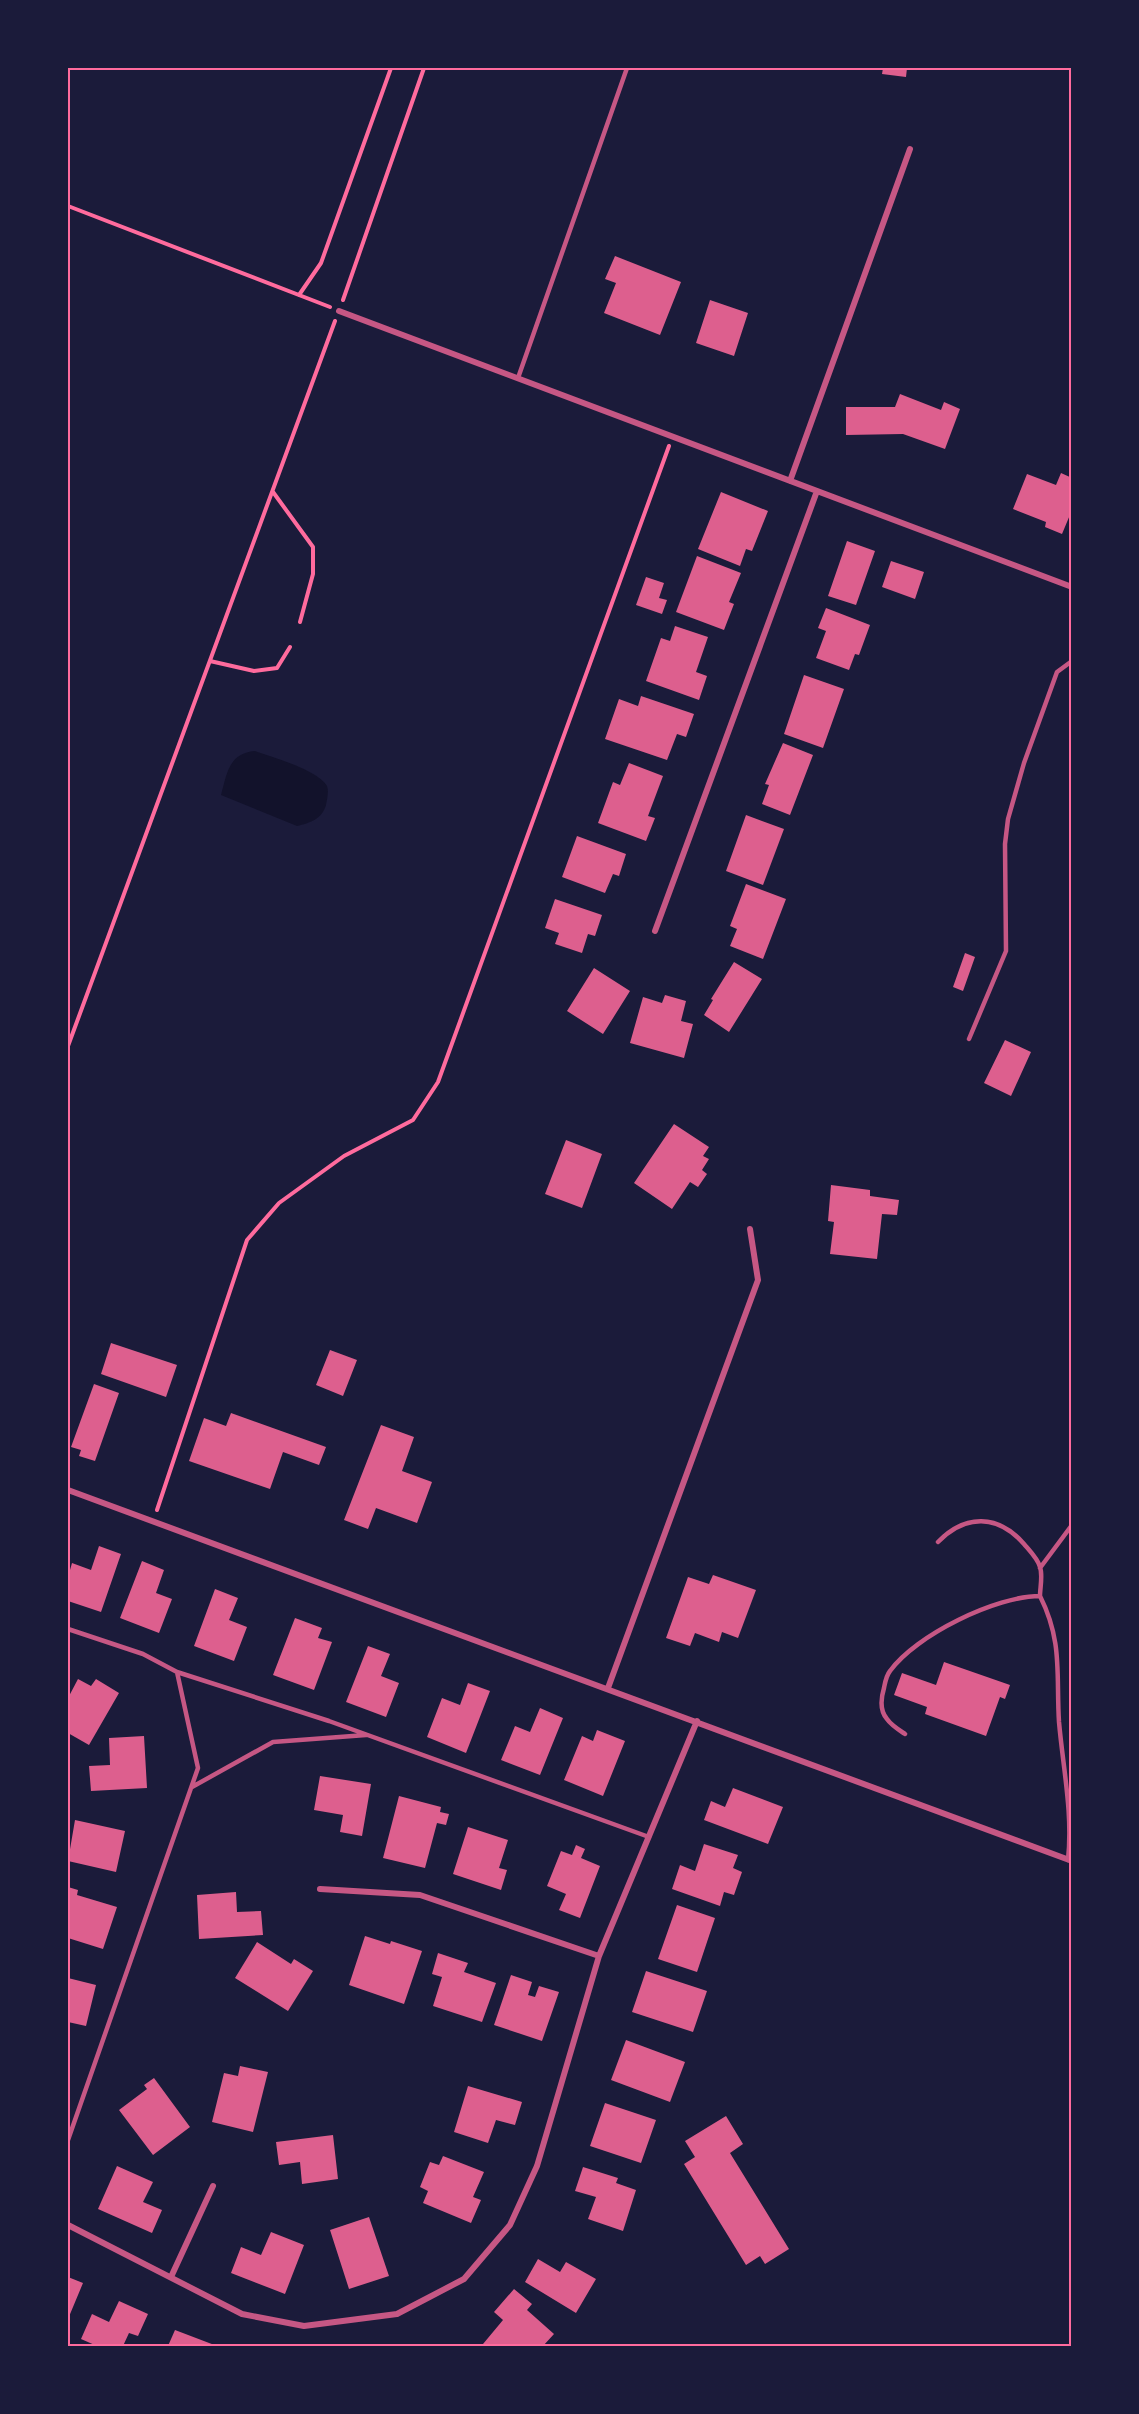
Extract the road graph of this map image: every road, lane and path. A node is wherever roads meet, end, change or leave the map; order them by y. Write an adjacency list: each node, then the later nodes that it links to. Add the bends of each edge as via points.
1 (391, 68): 6 (path, via 321,263)
2 (424, 68): 7 (path)
3 (627, 68): 8 (lane)
4 (910, 149): 10 (street)
5 (68, 206): 6 (path)
6 (299, 295): 7 (path)
7 (339, 311): 8 (street); 11 (path)
8 (518, 378): 9 (street)
9 (673, 437): 10 (street); 23 (path, via 438,1082 413,1120 334,1163 279,1203 247,1240)
10 (790, 481): 12 (street)
11 (272, 491): 14 (path, via 313,547 313,574); 16 (path)
12 (817, 491): 13 (street); 18 (street)
13 (1071, 587)
14 (300, 622)
15 (290, 647): 16 (path, via 277,668 254,671)
16 (210, 661): 20 (path)
17 (1071, 661): 19 (lane, via 1057,672 1011,808 1005,844 1006,951)
18 (655, 931)
19 (969, 1039)
20 (68, 1046)
21 (750, 1229): 30 (street, via 758,1280)
22 (68, 1490): 23 (street)
23 (153, 1522): 30 (street)
24 (1071, 1525): 26 (lane)
25 (938, 1542): 26 (lane, via 950,1530 968,1522 987,1521 1018,1537)
26 (1040, 1568): 27 (lane)
27 (1040, 1596): 32 (lane, via 1022,1596 985,1608 906,1653 888,1673 881,1700 886,1719); 36 (lane, via 1052,1619 1059,1666 1059,1719 1070,1820)
28 (68, 1629): 29 (lane, via 143,1654)
29 (177, 1672): 33 (lane); 34 (lane, via 198,1768)
30 (608, 1689): 31 (street)
31 (697, 1721): 35 (street); 36 (street)
32 (905, 1734)
33 (369, 1735): 34 (lane, via 273,1742); 35 (lane)
34 (191, 1787): 39 (lane)
35 (649, 1837): 38 (street)
36 (1070, 1860)
37 (320, 1889): 38 (street, via 420,1895)
38 (598, 1956): 42 (street, via 537,2166 510,2225 464,2279 397,2314 304,2326 242,2314)
39 (68, 2139)
40 (213, 2186): 42 (street)
41 (68, 2225): 42 (street)
42 (171, 2277)

